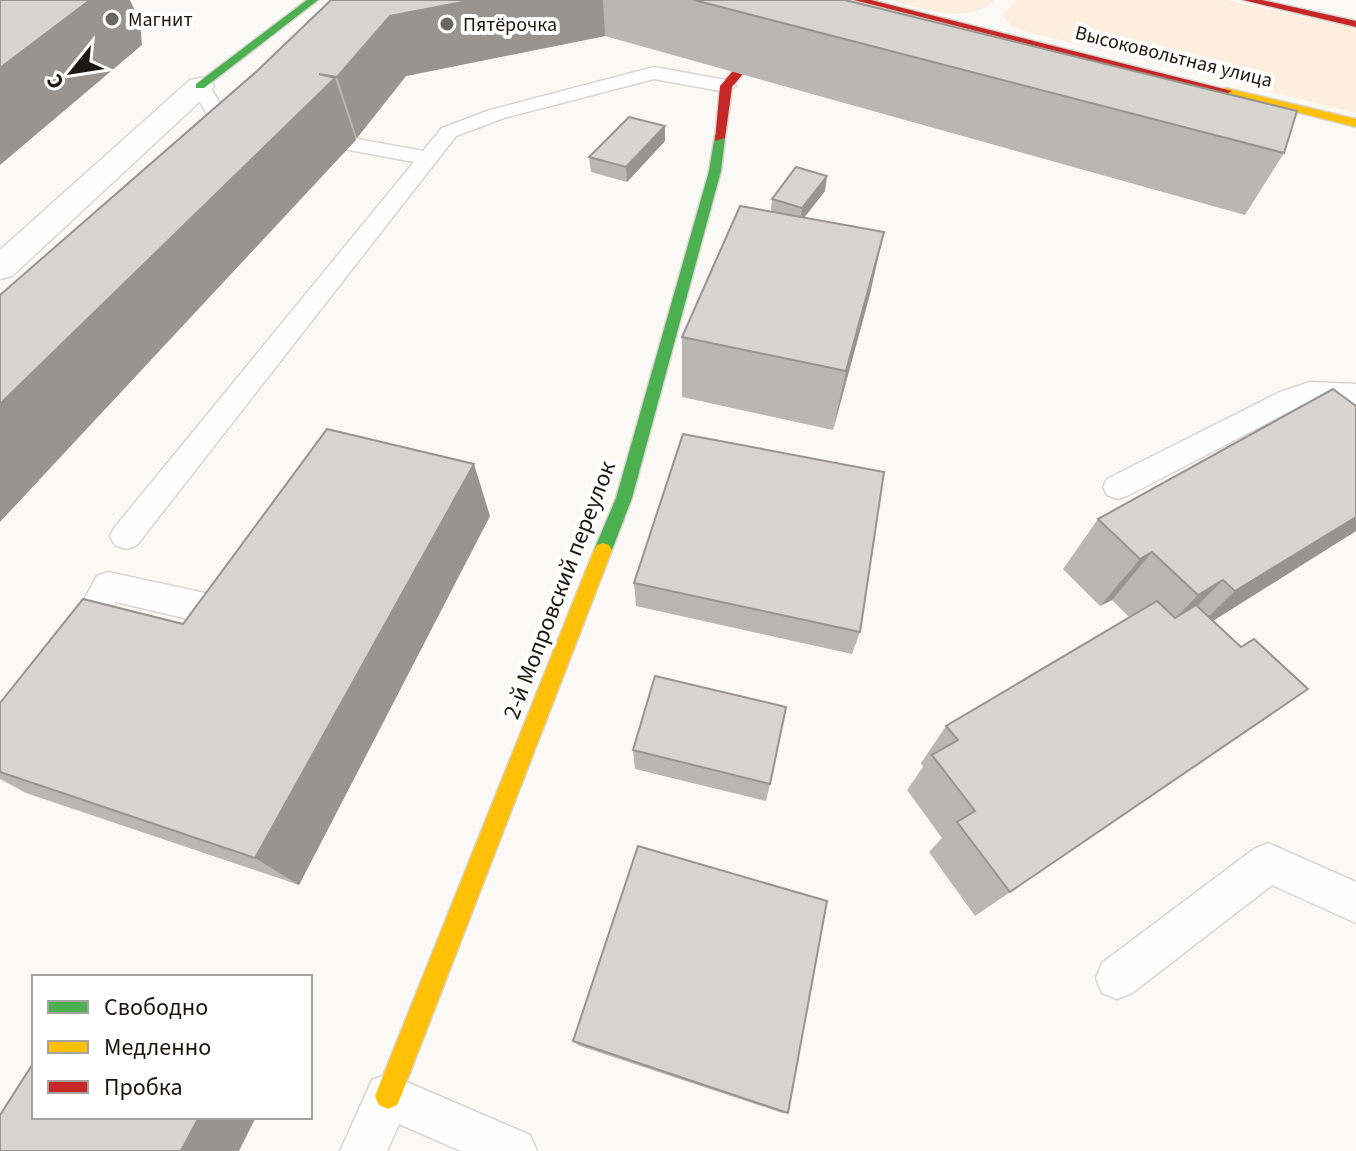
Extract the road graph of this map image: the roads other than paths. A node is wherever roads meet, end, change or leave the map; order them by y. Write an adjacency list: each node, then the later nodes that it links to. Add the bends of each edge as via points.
1 (313, 0): 8 (street)
2 (799, 0): 9 (street)
3 (859, 0): 7 (street, Высоковольтная улица)
4 (1248, 0): 6 (street)
5 (997, 10): 7 (street)
6 (1356, 24)
7 (981, 31): 10 (street, Высоковольтная улица)
8 (200, 86): 11 (lane, via 222,123); 14 (street)
9 (726, 86): 13 (lane, via 654,73 470,124 449,132); 22 (street, 2-й Мопровский переулок, via 715,171 624,498)
10 (1356, 123)
11 (267, 130)
12 (352, 144): 13 (lane)
13 (428, 158): 17 (lane)
14 (0, 268)
15 (1356, 394): 16 (lane, via 1310,392 1290,399)
16 (1118, 487)
17 (126, 536)
18 (254, 591): 19 (lane, via 235,616 108,586)
19 (62, 670)
20 (1356, 903): 21 (lane, via 1268,863)
21 (1117, 978)
22 (388, 1096): 23 (lane); 24 (lane)
23 (363, 1151)
24 (514, 1151)

